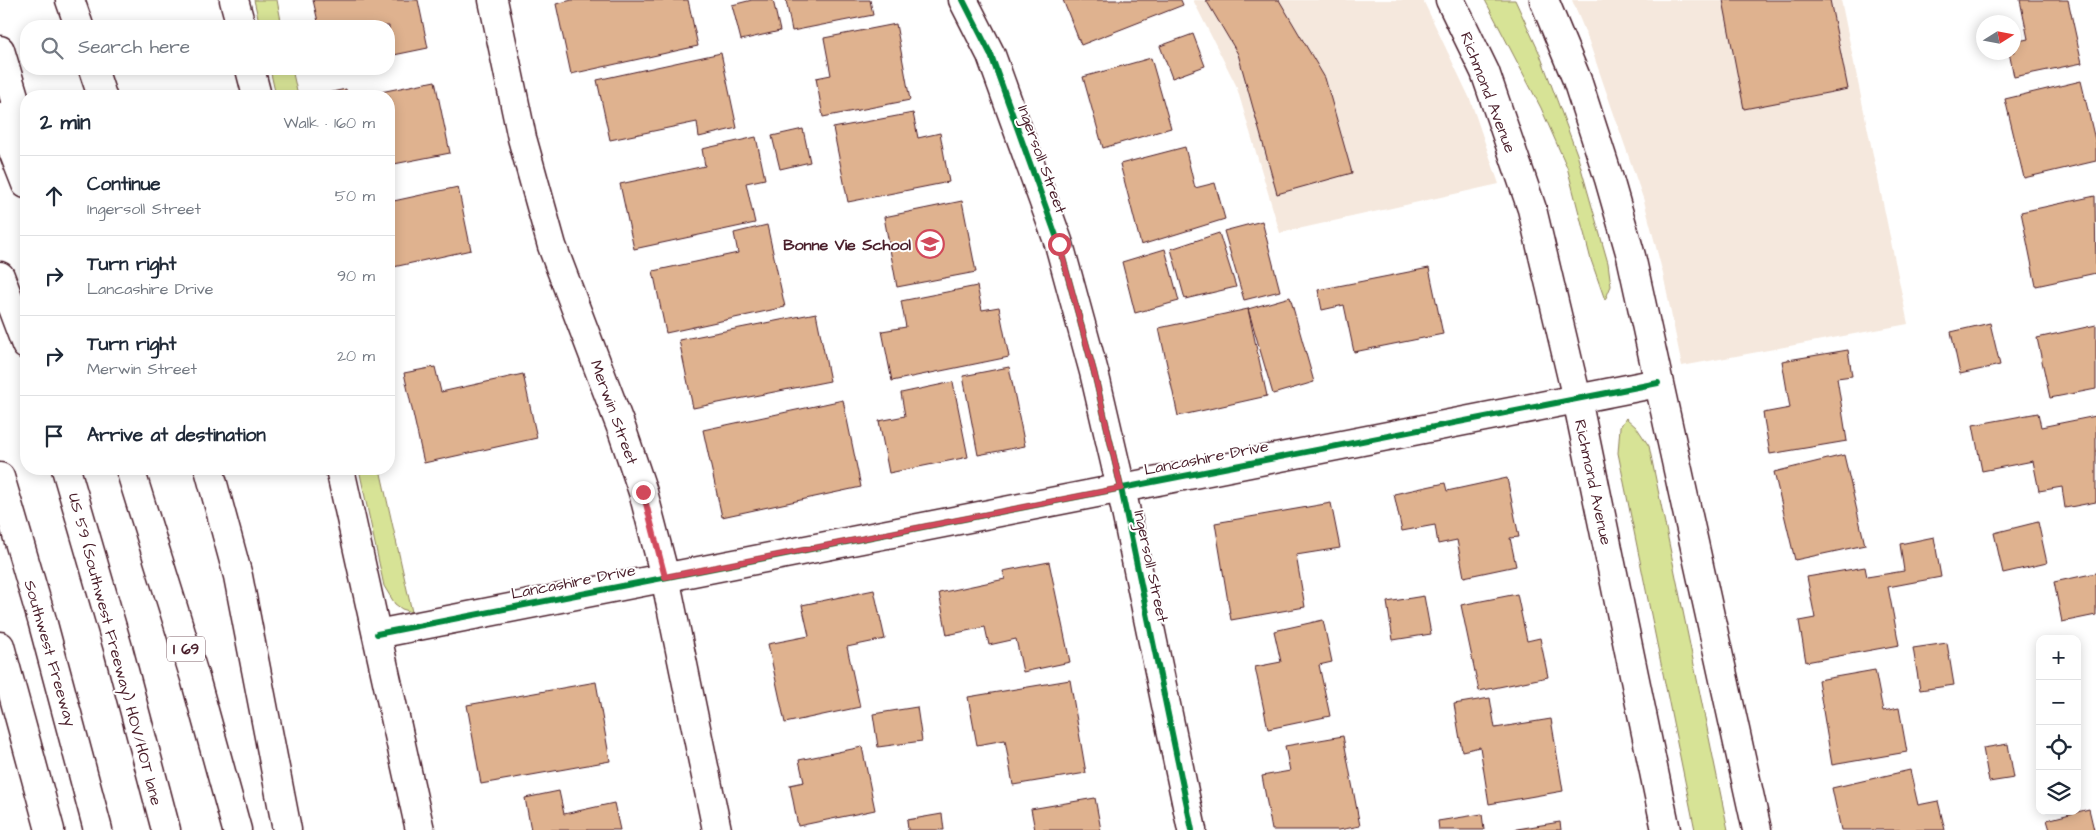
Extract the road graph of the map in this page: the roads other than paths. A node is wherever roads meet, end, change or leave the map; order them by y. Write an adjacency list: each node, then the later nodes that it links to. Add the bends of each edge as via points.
1 (70, 0): 8 (main road)
2 (78, 0): 9 (main road)
3 (234, 0): 10 (main road)
4 (493, 0): 31 (main road, Merwin Street, via 522,138 552,246 622,430 643,492)
5 (963, 0): 30 (main road, Ingersoll Street, via 991,55 1059,244)
6 (1450, 0): 24 (main road, Richmond Avenue, via 1485,72 1532,209)
7 (1544, 0): 23 (main road, via 1577,80 1610,179 1633,264)
8 (76, 20)
9 (83, 20)
10 (239, 20)
11 (0, 50): 18 (main road)
12 (95, 75): 15 (main road)
13 (98, 75): 16 (main road)
14 (251, 75): 17 (main road)
15 (101, 90)
16 (102, 90)
17 (255, 90)
18 (20, 116)
19 (0, 118): 20 (main road)
20 (20, 169)
21 (0, 276): 22 (main road)
22 (20, 329)
23 (1658, 383): 24 (main road, Lancashire Drive); 43 (main road)
24 (1577, 399): 30 (main road, Lancashire Drive); 42 (main road, Richmond Avenue)
25 (68, 475): 36 (main road, US 59 (Southwest Freeway) HOV/HOT lane)
26 (132, 475): 37 (main road, I 69)
27 (211, 475): 38 (main road, via 238,576)
28 (341, 475): 32 (main road)
29 (0, 477): 35 (main road, Southwest Freeway)
30 (1121, 488): 31 (main road, Lancashire Drive); 41 (main road, Ingersoll Street)
31 (665, 577): 32 (main road, Lancashire Drive); 40 (main road, Merwin Street)
32 (377, 634): 39 (main road)
33 (0, 646): 34 (main road)
34 (50, 830)
35 (98, 830)
36 (166, 830)
37 (238, 830)
38 (287, 830)
39 (420, 830)
40 (717, 830)
41 (1192, 830)
42 (1666, 830)
43 (1757, 830)

